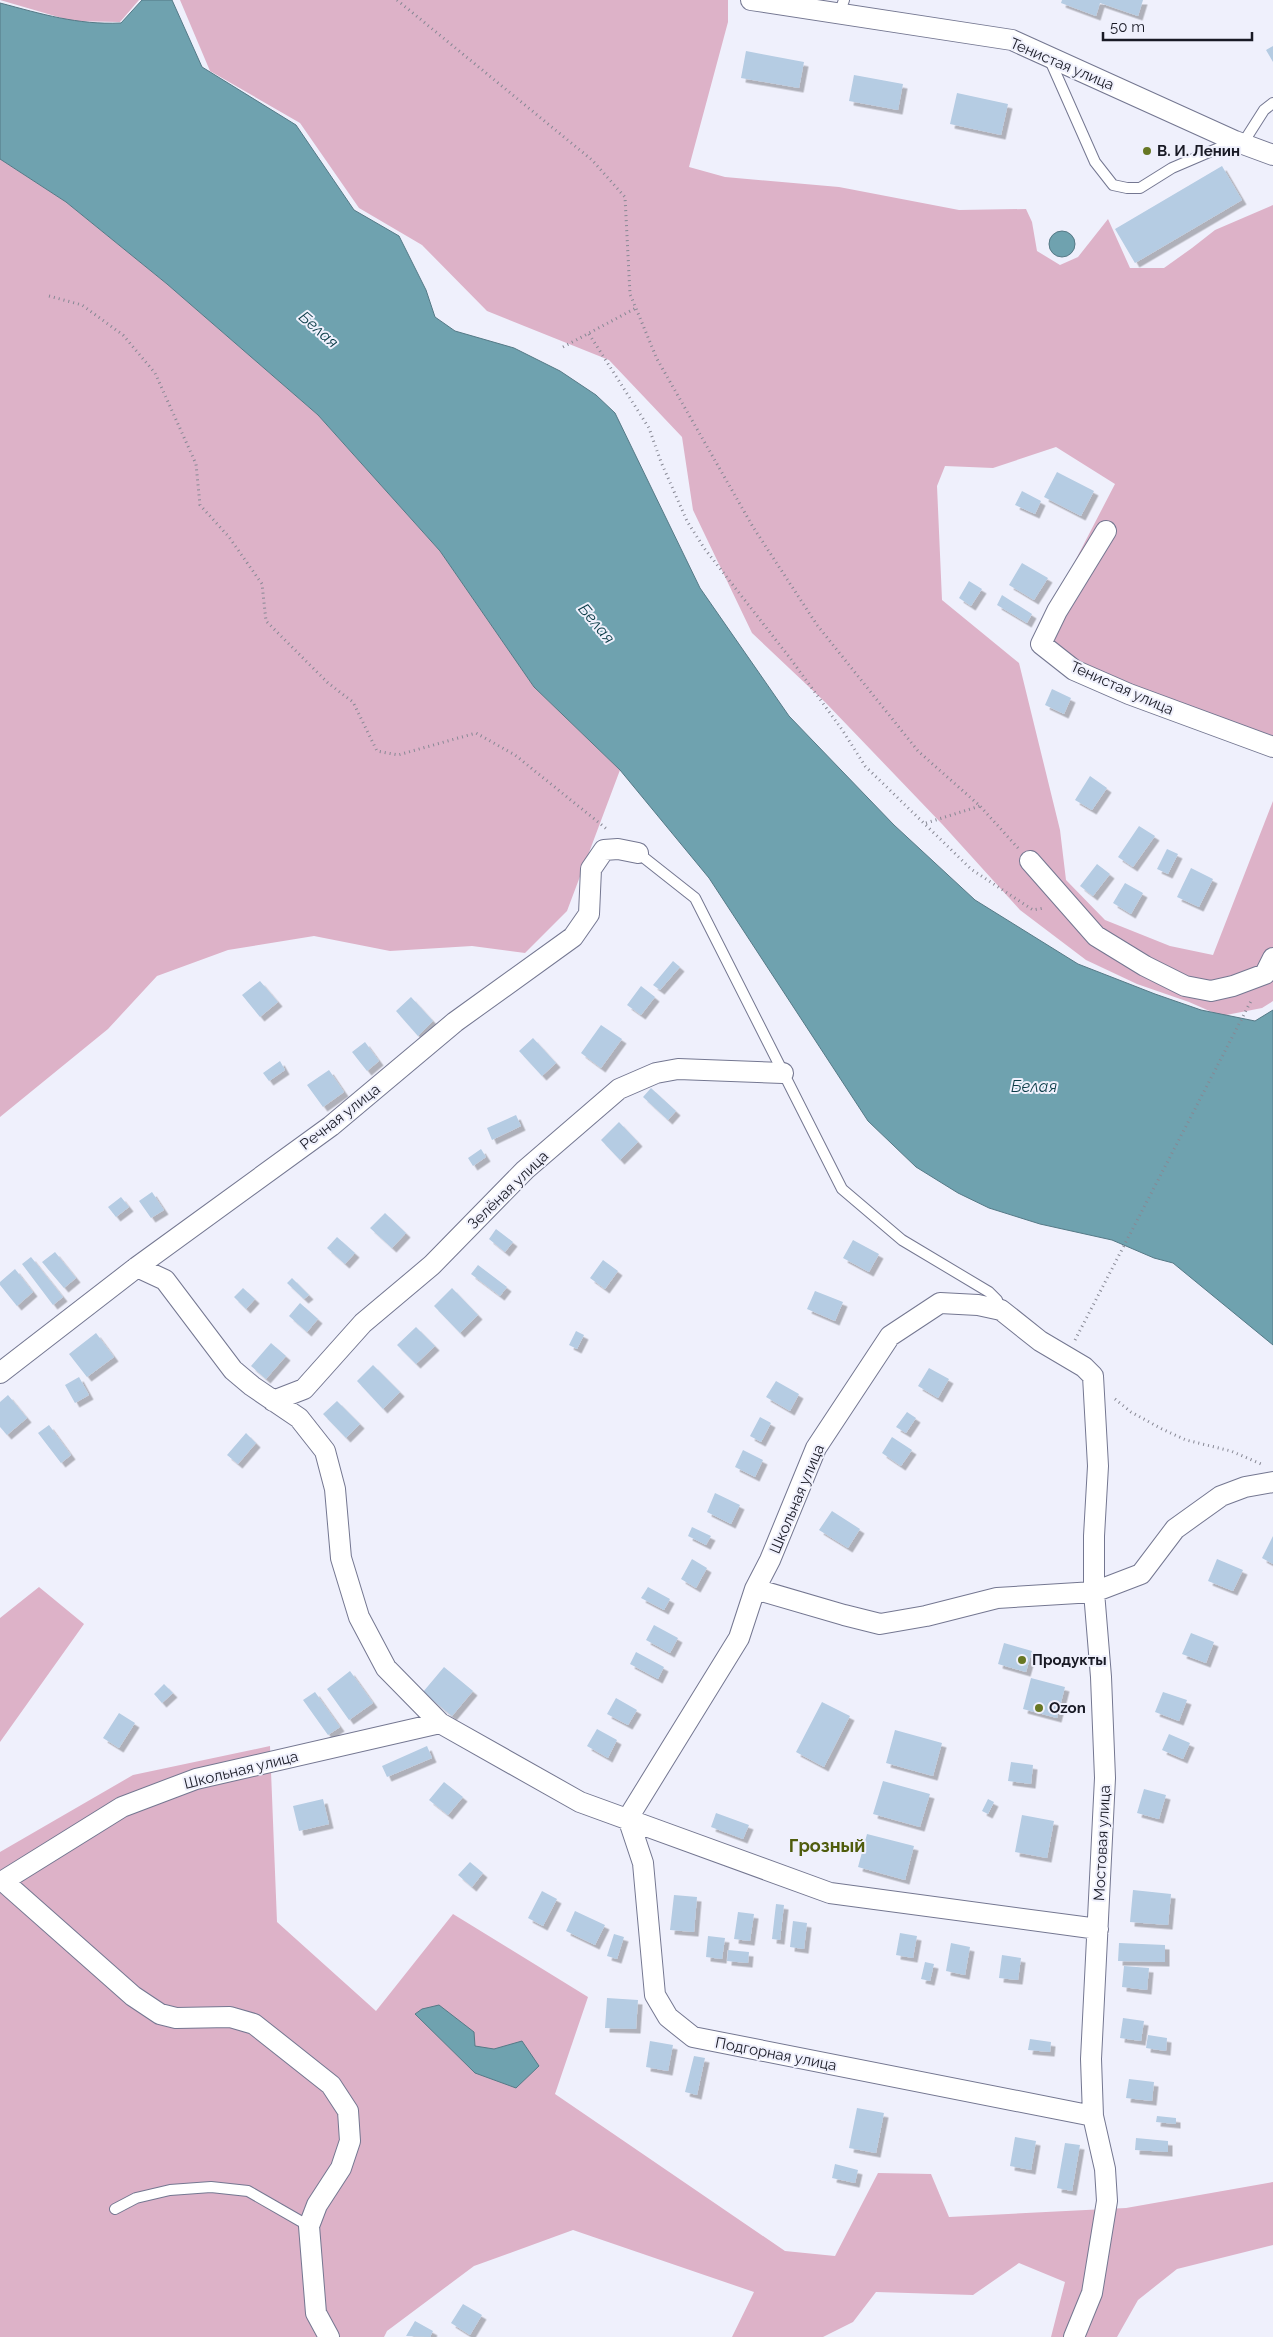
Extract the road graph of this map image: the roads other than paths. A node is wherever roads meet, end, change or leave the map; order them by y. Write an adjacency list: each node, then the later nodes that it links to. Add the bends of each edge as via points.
1 (751, 0): 2 (street, Тенистая улица)
2 (842, 7): 3 (street, Тенистая улица, via 1012,40)
3 (1048, 56): 5 (street, Тенистая улица); 5 (lane, via 1095,162 1113,185 1140,188 1172,168)
4 (1273, 103): 5 (lane)
5 (1239, 142): 6 (street, Тенистая улица)
6 (1273, 155)
7 (1106, 531): 8 (street, Тенистая улица, via 1057,611 1041,644 1074,670 1121,691)
8 (1273, 747)
9 (638, 853): 12 (lane, via 695,898); 13 (street, Речная улица, via 604,850 591,869 589,914 573,937 455,1022 331,1126)
10 (1030, 861): 11 (street, via 1096,936 1185,986 1211,991 1233,986)
11 (1269, 966)
12 (784, 1073): 14 (lane, via 842,1189 902,1240 989,1292); 17 (street, Зелёная улица, via 678,1069 656,1073 619,1089 525,1170 432,1265 363,1323 304,1389)
13 (137, 1267): 15 (street, Речная улица); 17 (street, via 165,1280 234,1370)
14 (1001, 1310): 16 (street, Школьная улица); 19 (street, Школьная улица, via 940,1303 890,1336 816,1448)
15 (0, 1373)
16 (1093, 1376): 20 (street, Мостовая улица, via 1098,1466)
17 (273, 1401): 21 (street, via 299,1418 325,1451 335,1489 341,1558 359,1617 386,1668)
18 (1271, 1475): 20 (street, via 1221,1496 1175,1529 1141,1574)
19 (755, 1589): 20 (street, via 880,1624 997,1598); 22 (street, Школьная улица, via 739,1638)
20 (1094, 1592): 23 (street, Мостовая улица, via 1104,1778)
21 (440, 1723): 22 (street, via 580,1802); 26 (street, Школьная улица, via 196,1779 122,1808 3,1881 133,1996 160,2014 176,2018 230,2017 254,2024 331,2085 348,2111 350,2140 341,2168 317,2205)
22 (628, 1818): 23 (street, via 830,1893); 24 (street, Подгорная улица, via 643,1863 655,1995 668,2016 693,2037)
23 (1098, 1929): 24 (street, Мостовая улица, via 1093,1979)
24 (1093, 2116): 28 (street, Мостовая улица, via 1105,2169 1107,2201 1092,2293)
25 (114, 2209): 26 (lane, via 136,2198 170,2190 211,2187 248,2191)
26 (310, 2226): 27 (street, via 316,2313)
27 (329, 2337)
28 (1074, 2337)

